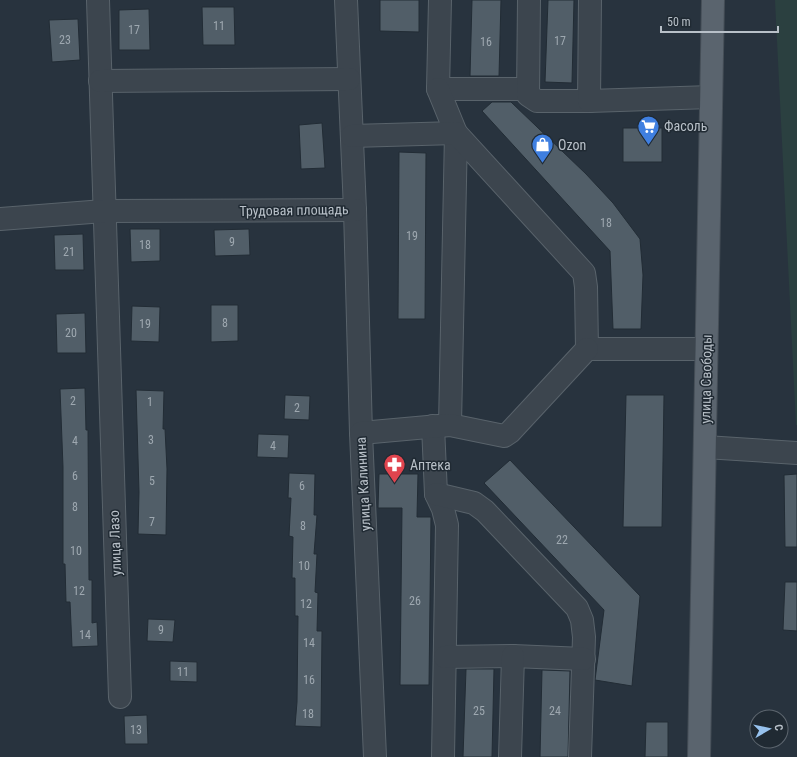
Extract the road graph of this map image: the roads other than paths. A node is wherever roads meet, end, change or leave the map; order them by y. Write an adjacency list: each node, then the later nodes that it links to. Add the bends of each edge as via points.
1 (98, 0): 8 (street)
2 (346, 0): 7 (street, Трудовая площадь)
3 (440, 0): 9 (street)
4 (529, 0): 10 (street)
5 (590, 0): 12 (street)
6 (713, 0): 11 (main road, улица Свободы)
7 (350, 80): 8 (street); 14 (street, Трудовая площадь)
8 (100, 81): 16 (street)
9 (438, 89): 10 (street); 13 (street)
10 (527, 89): 12 (street, via 528,95 537,101)
11 (711, 97): 12 (street); 19 (main road, улица Свободы)
12 (589, 101)
13 (456, 133): 14 (street); 18 (street, via 584,273); 20 (street)
14 (352, 136): 15 (street, Трудовая площадь)
15 (355, 210): 16 (street, Трудовая площадь); 21 (street, улица Калинина)
16 (104, 212): 17 (street, Трудовая площадь); 28 (street, улица Лазо)
17 (0, 218)
18 (587, 349): 19 (street); 20 (street, via 504,436)
19 (706, 349): 22 (main road, улица Свободы)
20 (442, 425): 21 (street); 24 (street)
21 (361, 433): 29 (street, улица Калинина)
22 (705, 447): 23 (street); 33 (main road, улица Свободы)
23 (797, 453)
24 (436, 494): 26 (street, via 447,525); 27 (street, via 474,503 485,511 577,608 582,620)
25 (513, 656): 26 (street); 27 (street); 31 (street)
26 (445, 657): 30 (street)
27 (584, 659): 32 (street)
28 (120, 697)
29 (375, 757)
30 (443, 757)
31 (510, 757)
32 (580, 757)
33 (699, 757)

